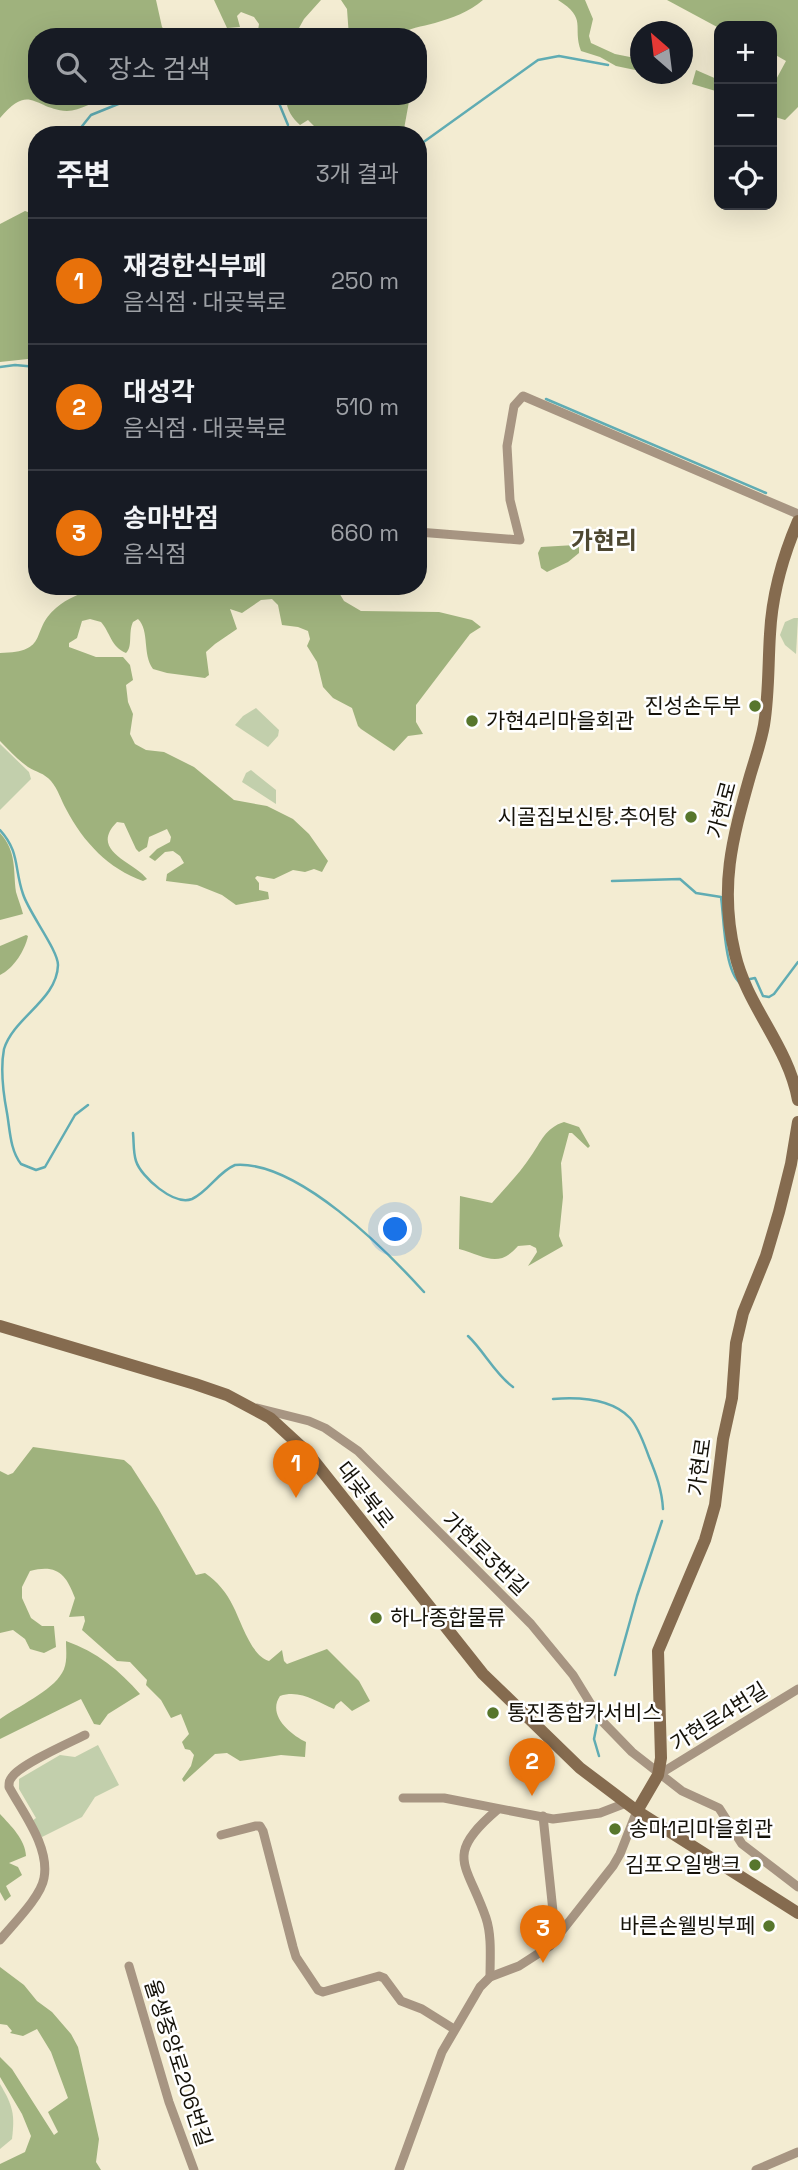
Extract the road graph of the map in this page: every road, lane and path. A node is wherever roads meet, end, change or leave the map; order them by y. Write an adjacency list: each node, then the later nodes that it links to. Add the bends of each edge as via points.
1 (798, 514): 3 (street, via 523,396 514,407 507,446 510,500 520,540)
2 (798, 521): 4 (street, 가현로, via 777,586 763,732 736,828 726,885 740,972 785,1057)
3 (427, 533)
4 (798, 1100)
5 (798, 1122): 10 (street, 가현로, via 779,1212 736,1343 732,1398 708,1532 657,1651 662,1745)
6 (0, 1326): 7 (street, 대곶북로, via 195,1384)
7 (252, 1408): 10 (street, 가현로3번길, via 309,1421 358,1451 531,1624 573,1675 600,1719); 12 (street, 대곶북로, via 307,1452 483,1674 580,1768)
8 (798, 1689): 10 (street, 가현로4번길)
9 (85, 1735): 20 (street, via 10,1779 9,1787 45,1860 44,1878)
10 (655, 1780): 12 (street, via 639,1794); 14 (street, 가현로); 16 (street, via 649,1801); 18 (street, via 719,1808 742,1844)
11 (404, 1798): 13 (street, via 444,1798)
12 (621, 1800): 14 (street, 대곶북로); 15 (street, via 600,1813 553,1819)
13 (497, 1810): 15 (street); 23 (street, via 474,1830 463,1854 465,1871 486,1920)
14 (637, 1811): 16 (street, 대곶북로); 21 (street, via 613,1866)
15 (543, 1816): 21 (street)
16 (656, 1823): 19 (street, 대곶북로)
17 (221, 1835): 24 (street, via 260,1826 296,1958 318,1990 379,1976 401,2001)
18 (798, 1887)
19 (798, 1913)
20 (0, 1940)
21 (556, 1940): 23 (street, via 526,1962)
22 (129, 1966): 26 (street, 율생중앙로206번길)
23 (490, 1977): 24 (street)
24 (454, 2029): 27 (street, via 428,2084)
25 (798, 2152): 28 (street)
26 (194, 2170)
27 (399, 2170)
28 (756, 2170)

